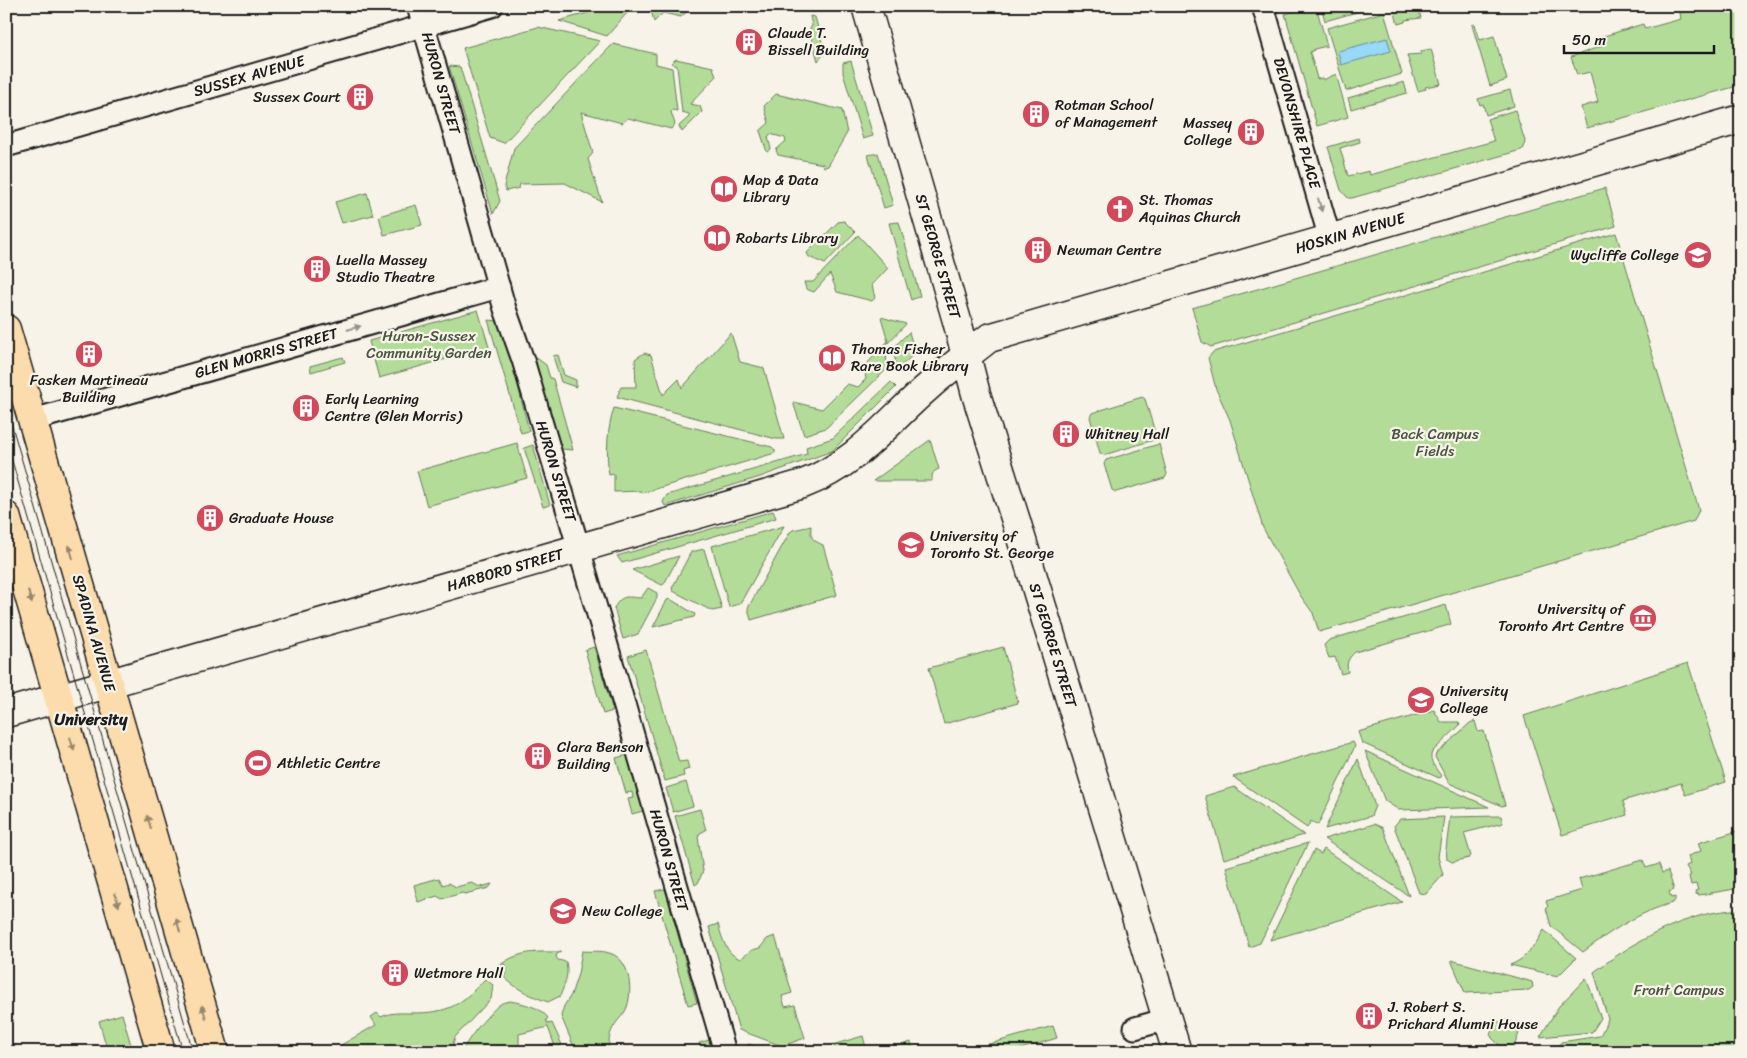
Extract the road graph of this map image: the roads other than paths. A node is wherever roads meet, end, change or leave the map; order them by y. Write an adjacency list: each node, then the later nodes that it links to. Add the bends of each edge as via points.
1 (492, 6): 4 (street, SUSSEX AVENUE)
2 (866, 6): 10 (street, ST GEORGE STREET)
3 (1263, 6): 7 (street, DEVONSHIRE PLACE, one-way to 7)
4 (421, 16): 6 (street, SUSSEX AVENUE); 8 (street, HURON STREET)
5 (1741, 119): 7 (street, HOSKIN AVENUE)
6 (6, 146)
7 (1330, 239): 10 (street, HOSKIN AVENUE, via 989,338)
8 (499, 287): 11 (street, GLEN MORRIS STREET, one-way to 8); 13 (street, HURON STREET)
9 (6, 329): 11 (main road, SPADINA AVENUE)
10 (966, 357): 13 (street, HARBORD STREET, via 930,385 868,444 822,476); 17 (street, ST GEORGE STREET)
11 (33, 420): 14 (main road, SPADINA AVENUE, one-way to 11)
12 (6, 516): 15 (main road, one-way to 15)
13 (579, 549): 14 (street, HARBORD STREET); 21 (street, HURON STREET)
14 (109, 683): 15 (street, HARBORD STREET); 20 (main road, SPADINA AVENUE, one-way to 14)
15 (58, 697): 16 (street, HARBORD STREET); 19 (main road, one-way to 19)
16 (6, 713)
17 (1167, 1019): 18 (street); 22 (street, ST GEORGE STREET)
18 (1135, 1028)
19 (161, 1052)
20 (215, 1052)
21 (725, 1052)
22 (1176, 1052)

